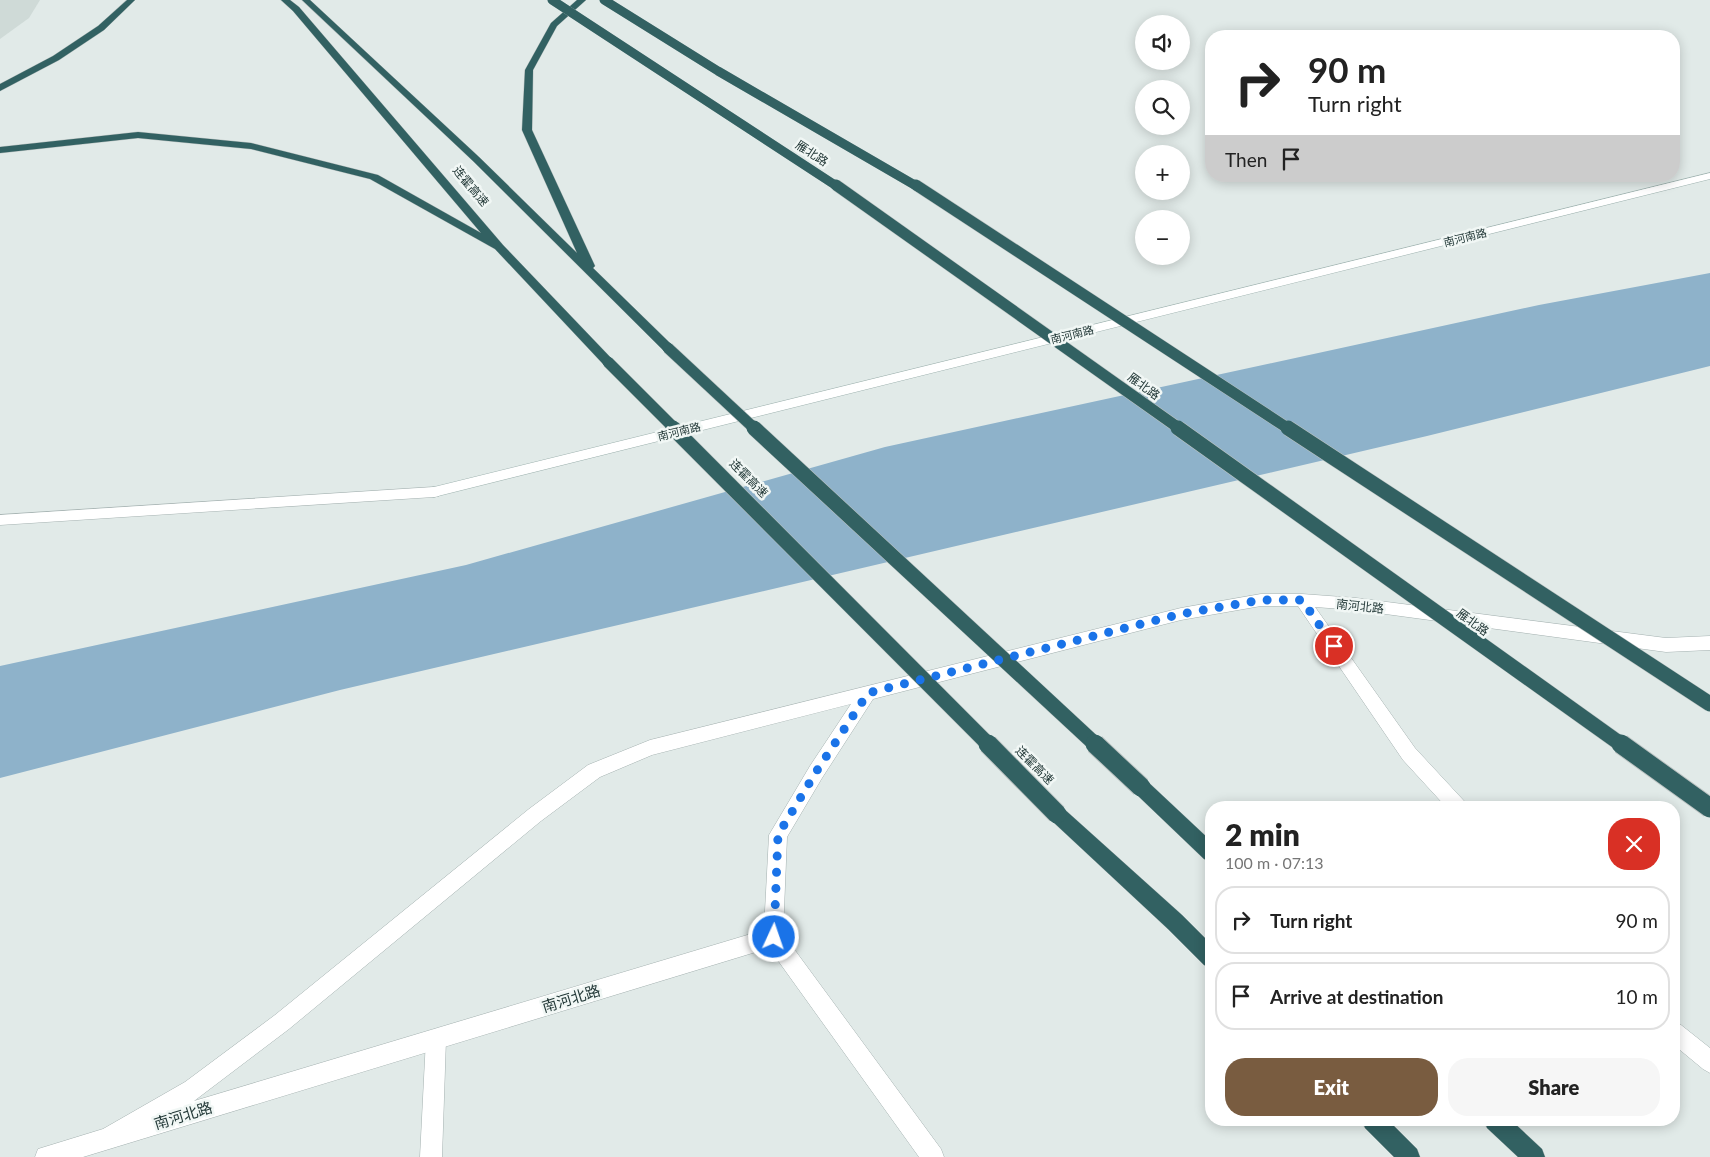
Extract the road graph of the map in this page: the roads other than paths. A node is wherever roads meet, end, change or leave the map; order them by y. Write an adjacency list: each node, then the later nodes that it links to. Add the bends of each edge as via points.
1 (131, 0): 7 (highway, via 100,28 56,58)
2 (285, 0): 10 (highway, 连霍高速)
3 (306, 0): 11 (highway, 连霍高速)
4 (552, 0): 18 (highway, 雁北路, bridge, via 866,205)
5 (582, 0): 11 (highway, via 554,25 529,70 527,130)
6 (604, 0): 16 (highway, 雁北路, bridge, via 718,71 919,188)
7 (0, 88)
8 (0, 150): 10 (highway, via 138,135 251,146 374,177)
9 (1710, 176): 12 (street, 南河南路, via 434,492)
10 (499, 248): 21 (highway, 连霍高速, bridge, via 1057,814)
11 (593, 274): 19 (highway, 连霍高速, bridge, via 668,348)
12 (0, 520)
13 (1302, 600): 14 (street, 南河北路, via 1356,604 1666,645); 15 (street, 南河北路, via 1261,600 1181,614); 17 (street, via 1408,754)
14 (1710, 643)
15 (868, 693): 20 (street, via 778,835); 27 (street, 南河北路, via 650,748 594,771 193,1090)
16 (1710, 704)
17 (1452, 801)
18 (1710, 808)
19 (1205, 847)
20 (774, 937): 23 (street, 南河北路); 30 (street)
21 (1205, 952)
22 (1680, 1037): 24 (street)
23 (436, 1038): 27 (street, 南河北路); 29 (street)
24 (1710, 1062)
25 (1379, 1126): 31 (highway)
26 (1501, 1126): 32 (highway)
27 (110, 1138): 28 (street, 南河北路)
28 (46, 1157)
29 (432, 1157)
30 (933, 1157)
31 (1410, 1157)
32 (1534, 1157)

